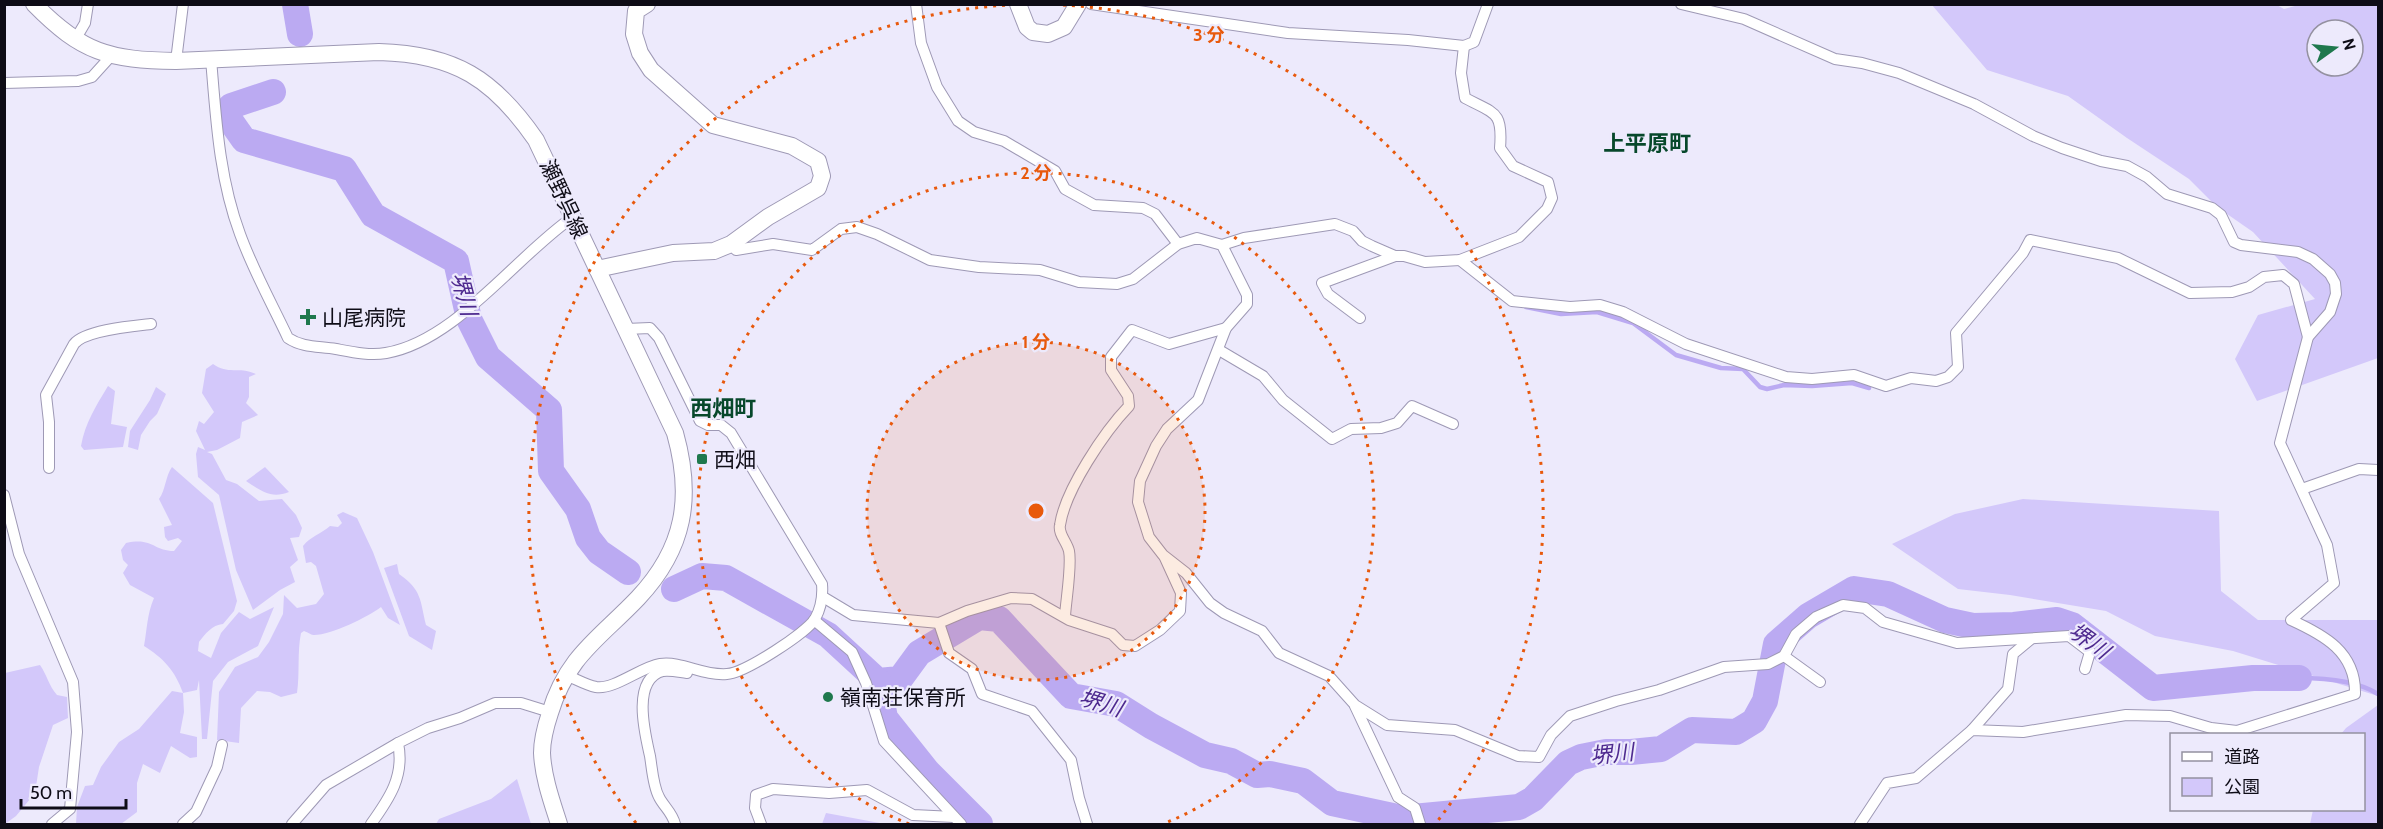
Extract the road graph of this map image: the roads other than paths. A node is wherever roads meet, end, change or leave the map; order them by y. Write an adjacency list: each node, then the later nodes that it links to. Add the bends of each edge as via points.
1 (34, 4): 11 (main road, 瀬野呉線)
2 (88, 4): 11 (street, via 86,23)
3 (183, 4): 15 (street)
4 (647, 4): 18 (main road, via 636,11 634,34 640,53 651,70 680,97 713,126 792,146 818,161 822,176 818,188)
5 (916, 4): 19 (street, via 921,43 937,87 958,121 974,132 1004,141 1055,171 1065,189 1094,205 1143,208 1155,214)
6 (1018, 4): 7 (main road, via 1027,27 1048,34 1064,27)
7 (1078, 4)
8 (1091, 4): 12 (street, via 1288,33)
9 (1488, 4): 12 (street, via 1473,42)
10 (1682, 4): 28 (street, via 1744,19 1835,58 1880,68 1939,89 2033,136 2091,158 2127,166 2167,194 2212,208 2221,215 2234,242 2306,255 2330,274 2336,294 2330,312)
11 (75, 40): 13 (main road, 瀬野呉線)
12 (1464, 46): 22 (street, via 1461,73 1466,98 1496,114 1502,125 1500,147 1513,166 1548,182 1552,198 1547,209 1519,237)
13 (111, 56): 15 (main road, 瀬野呉線); 16 (street, via 92,77 78,81)
14 (211, 59): 15 (main road, 瀬野呉線); 17 (main road, 瀬野呉線, via 404,52 438,59 464,70 489,85 513,108 536,140); 17 (street, via 216,130 240,234 288,338 298,345 376,354 412,346 484,296)
15 (176, 62)
16 (4, 82)
17 (573, 217): 23 (main road, 瀬野呉線)
18 (731, 244): 19 (street, via 736,250 774,244 812,250 841,229 857,227 930,260 1040,270 1080,282 1117,284 1133,279); 23 (main road, via 714,251 673,253)
19 (1179, 244): 20 (street, via 1197,238)
20 (1222, 245): 21 (street, via 1244,237 1335,224); 26 (street, via 1247,295 1247,304)
21 (1395, 256): 22 (street, via 1425,262); 24 (street, via 1322,284 1328,294)
22 (1460, 260): 28 (street, via 1512,301 1570,308 1600,305 1623,312 1686,344 1786,377 1854,375 1886,386 1911,378 1936,381 1948,377 1958,367 1956,333 2023,254 2030,240 2118,258 2190,292 2232,292 2265,277 2289,277)
23 (597, 269): 27 (main road, 瀬野呉線)
24 (1360, 318)
25 (151, 324): 31 (street, via 104,332 78,339 74,344 46,395)
26 (1226, 328): 29 (street); 37 (street, via 1169,344 1132,330 1111,357 1111,370 1128,396 1129,406 1114,422 1066,502 1059,528 1069,552)
27 (626, 329): 36 (street, via 650,328 659,338 700,421 721,425 730,433 822,584); 44 (main road, 瀬野呉線, via 675,433 683,459 686,489 681,521 658,574 591,642)
28 (2308, 337): 33 (street, via 2280,443)
29 (1219, 350): 30 (street, via 1263,375 1283,400 1332,439 1351,429 1397,423 1412,406); 35 (street, via 1198,400 1167,429 1140,481 1138,502 1149,537)
30 (1453, 424)
31 (49, 468)
32 (2379, 470): 33 (street, via 2359,469)
33 (2302, 489): 48 (street, via 2327,545 2334,583 2291,620 2337,647 2356,677 2355,693 2237,731 2170,716 2126,715 2023,732)
34 (4, 495): 52 (street, via 19,554 73,682 77,732 70,809)
35 (1163, 555): 37 (street, via 1181,593 1180,611 1135,646 1123,645 1112,634); 46 (street, via 1186,573 1210,603 1262,631 1279,652 1329,676)
36 (823, 597): 38 (street); 39 (street, via 853,615)
37 (1065, 616): 39 (street, via 1032,599 1011,598)
38 (814, 620): 43 (street, via 748,668 730,674); 51 (street, via 852,652 884,741)
39 (939, 623): 59 (street, via 949,653 972,669 982,694 1032,711 1071,759)
40 (2031, 639): 41 (street, via 1957,643 1883,622 1865,608 1843,605 1816,617 1796,634); 42 (street, via 2069,636 2090,652); 48 (street, via 2013,654 2008,689)
41 (1784, 656): 45 (street); 46 (street, via 1768,664 1724,667 1570,716 1535,758 1518,756 1455,730 1387,725)
42 (2085, 669)
43 (694, 670): 44 (street, via 674,663 658,664 597,687); 57 (street, via 691,674 663,671 655,675 645,687 642,705 658,796 671,812)
44 (566, 675): 47 (main road, 瀬野呉線)
45 (1820, 682)
46 (1355, 705): 60 (street, via 1398,797 1415,808)
47 (550, 712): 49 (street, via 521,703 495,703); 56 (main road, 瀬野呉線, via 542,752 547,787)
48 (1972, 730): 61 (street, via 1916,778 1887,783)
49 (398, 743): 54 (street, via 326,785); 55 (street, via 401,758 397,782)
50 (222, 745): 53 (street, via 217,767 196,812)
51 (957, 821): 58 (street, via 913,815 867,790 829,793 773,789 756,795 755,808)
52 (52, 825)
53 (183, 825)
54 (292, 825)
55 (371, 825)
56 (559, 825)
57 (675, 825)
58 (761, 825)
59 (1087, 825)
60 (1420, 825)
61 (1860, 825)

